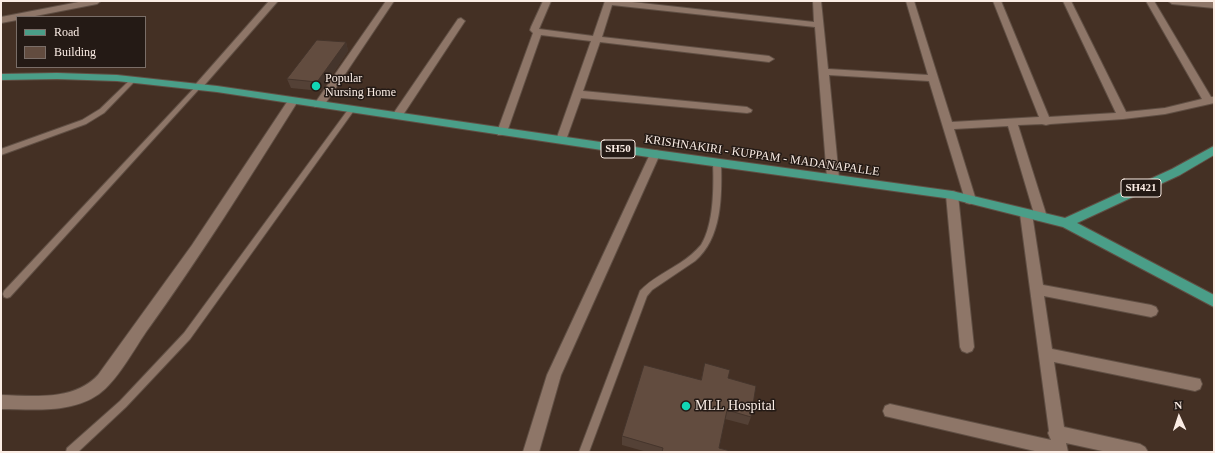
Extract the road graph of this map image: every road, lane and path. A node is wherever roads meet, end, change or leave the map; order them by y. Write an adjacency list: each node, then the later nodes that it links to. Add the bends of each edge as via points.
1 (97, 1): 12 (street)
2 (274, 1): 26 (street)
3 (390, 1): 30 (street)
4 (547, 1): 19 (street, via 535,27)
5 (817, 1): 18 (street)
6 (910, 1): 24 (street)
7 (997, 1): 35 (street)
8 (1067, 1): 34 (street)
9 (1150, 1): 29 (street)
10 (1172, 1): 13 (street)
11 (609, 2): 18 (street); 20 (street)
12 (62, 5): 14 (street)
13 (1214, 5)
14 (21, 16)
15 (16, 17): 16 (street)
16 (1, 20)
17 (461, 21): 33 (street)
18 (819, 25): 22 (street)
19 (538, 32): 20 (street); 38 (street)
20 (597, 40): 21 (street); 27 (street)
21 (769, 59)
22 (824, 72): 24 (street); 44 (street)
23 (1, 77): 25 (main road, KRISHNAKIRI - KUPPAM - MADANAPALLE / SH50, via 57,76)
24 (934, 78): 37 (street)
25 (133, 80): 26 (main road, KRISHNAKIRI - KUPPAM - MADANAPALLE / SH50); 41 (lane, via 102,111 84,122)
26 (198, 87): 28 (main road, KRISHNAKIRI - KUPPAM - MADANAPALLE / SH50); 51 (lane)
27 (576, 94): 32 (street); 39 (street)
28 (293, 101): 30 (main road, KRISHNAKIRI - KUPPAM - MADANAPALLE / SH50); 57 (street, via 170,289 94,390 73,400)
29 (1211, 101): 34 (street, via 1165,111)
30 (319, 105): 31 (main road, KRISHNAKIRI - KUPPAM - MADANAPALLE / SH50)
31 (352, 109): 33 (main road, KRISHNAKIRI - KUPPAM - MADANAPALLE / SH50); 61 (lane, via 187,336 123,404)
32 (747, 110)
33 (397, 116): 38 (main road, KRISHNAKIRI - KUPPAM - MADANAPALLE / SH50)
34 (1123, 116): 35 (street)
35 (1046, 122): 36 (street)
36 (1012, 123): 37 (street); 48 (street)
37 (948, 126): 46 (street)
38 (502, 132): 39 (main road, KRISHNAKIRI - KUPPAM - MADANAPALLE / SH50)
39 (561, 140): 42 (main road, KRISHNAKIRI - KUPPAM - MADANAPALLE / SH50)
40 (1214, 150): 49 (main road, SH421, via 1176,172)
41 (1, 152)
42 (655, 154): 43 (main road, KRISHNAKIRI - KUPPAM - MADANAPALLE / SH50); 62 (street, via 554,375)
43 (717, 163): 44 (main road, KRISHNAKIRI - KUPPAM - MADANAPALLE / SH50); 63 (lane, via 718,190 715,214 706,245 698,254 649,287 643,294)
44 (834, 178): 45 (main road, KRISHNAKIRI - KUPPAM - MADANAPALLE / SH50)
45 (952, 195): 46 (main road, KRISHNAKIRI - KUPPAM - MADANAPALLE / SH50); 54 (street)
46 (970, 200): 47 (main road, KRISHNAKIRI - KUPPAM - MADANAPALLE / SH50)
47 (1026, 214): 48 (main road, KRISHNAKIRI - KUPPAM - MADANAPALLE / SH50); 50 (street)
48 (1041, 217): 49 (main road, KRISHNAKIRI - KUPPAM - MADANAPALLE / SH50)
49 (1066, 223): 52 (main road, KRISHNAKIRI - KUPPAM - MADANAPALLE / SH50)
50 (1037, 289): 53 (street); 55 (street)
51 (7, 294)
52 (1213, 302)
53 (1150, 311)
54 (967, 347)
55 (1046, 354): 56 (street); 59 (street)
56 (1195, 384)
57 (1, 402)
58 (890, 411): 60 (street)
59 (1056, 432): 60 (street); 64 (street)
60 (1059, 451)
61 (71, 452)
62 (531, 452)
63 (584, 452)
64 (1140, 452)

